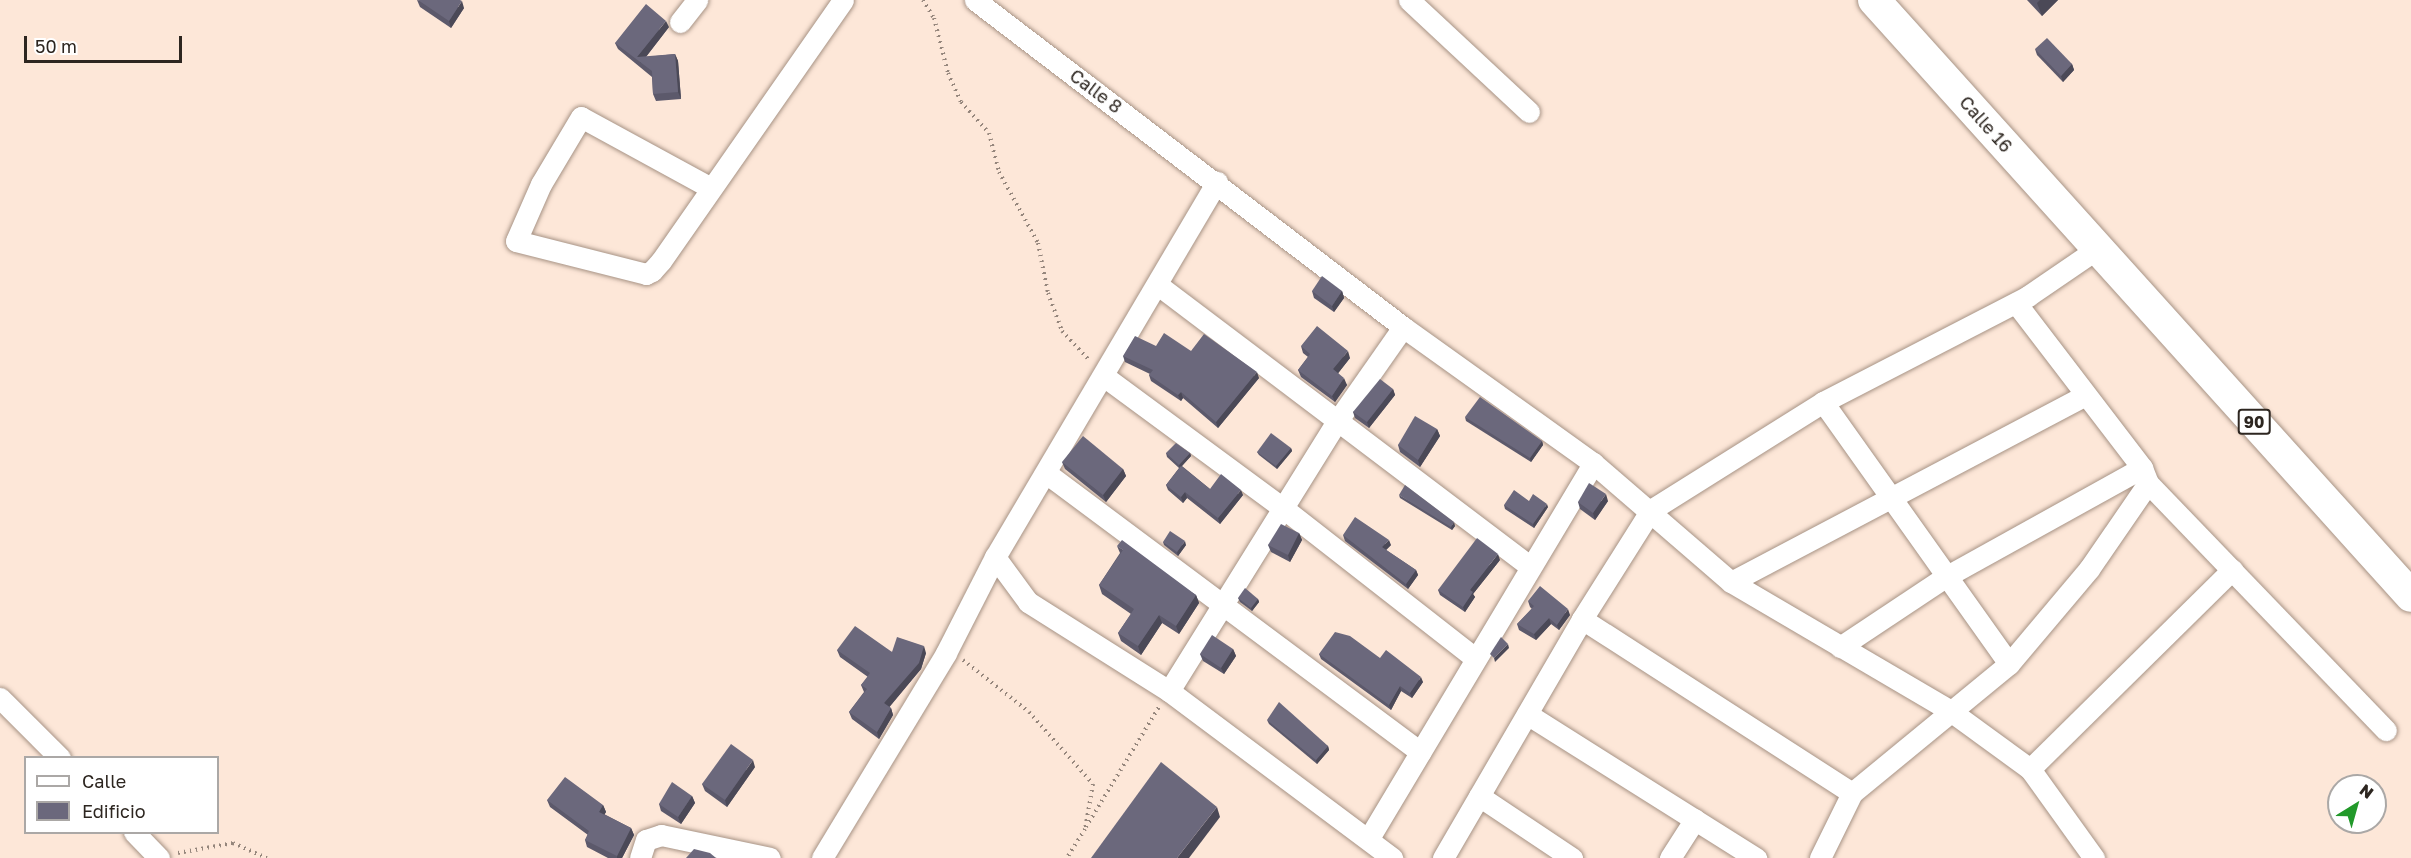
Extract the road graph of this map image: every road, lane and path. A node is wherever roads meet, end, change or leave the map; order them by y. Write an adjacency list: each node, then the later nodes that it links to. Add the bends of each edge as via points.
1 (697, 0): 7 (street)
2 (843, 0): 10 (street)
3 (923, 0): 15 (path, via 934,18 948,73 961,102 989,133 999,172 1038,243 1048,293 1062,331)
4 (975, 0): 9 (street, Calle 8)
5 (1409, 0): 8 (street)
6 (1874, 0): 11 (highway, Calle 16 / 90)
7 (680, 22)
8 (1529, 112)
9 (1217, 182): 12 (street); 14 (street, Calle 8)
10 (711, 188): 10 (street, via 581,117 541,184 516,241 646,274 661,261)
11 (2098, 248): 13 (street); 30 (highway, 90)
12 (1158, 285): 15 (street); 18 (street)
13 (2022, 300): 16 (street); 17 (street)
14 (1403, 327): 18 (street); 19 (street, Calle 8)
15 (1105, 377): 20 (street); 23 (street)
16 (2086, 395): 21 (street); 22 (street)
17 (1823, 402): 22 (street); 24 (street)
18 (1338, 420): 23 (street); 26 (street)
19 (1593, 463): 24 (street, Calle 8); 26 (street)
20 (1046, 473): 25 (street); 31 (street)
21 (2145, 475): 27 (street); 28 (street); 36 (street, via 2090,569)
22 (1892, 499): 28 (street); 29 (street)
23 (1282, 508): 31 (street); 35 (street)
24 (1651, 510): 29 (street, Calle 8); 32 (street)
25 (995, 557): 34 (street); 37 (street, via 1028,602)
26 (1530, 566): 35 (street)
27 (2232, 570): 41 (street); 44 (street)
28 (1947, 576): 33 (street); 36 (street)
29 (1731, 582): 33 (street, Calle 8)
30 (2411, 596)
31 (1224, 603): 37 (street); 42 (street)
32 (1581, 619): 40 (street); 45 (street)
33 (1840, 647): 39 (street, Calle 8)
34 (945, 653): 48 (path, via 965,661 1029,712 1093,784); 55 (street)
35 (1475, 658): 42 (street)
36 (2009, 664): 39 (street)
37 (1169, 692): 48 (path); 50 (street)
38 (0, 698): 43 (street)
39 (1949, 710): 44 (street, Calle 8); 45 (street)
40 (1527, 714): 46 (street); 47 (street)
41 (2386, 730)
42 (1420, 752): 50 (street)
43 (58, 756)
44 (2030, 769): 63 (street, Calle 8)
45 (1852, 793): 62 (street)
46 (1479, 796): 58 (street); 59 (street)
47 (1695, 819): 60 (street); 61 (street)
48 (1085, 829): 56 (path)
49 (136, 834): 51 (street)
50 (1369, 838): 57 (street)
51 (158, 857): 52 (path, via 233,843)
52 (267, 858)
53 (640, 858): 54 (street, via 646,840 661,835)
54 (770, 858)
55 (822, 858)
56 (1067, 858)
57 (1392, 858)
58 (1443, 858)
59 (1572, 858)
60 (1670, 858)
61 (1756, 858)
62 (1820, 858)
63 (2094, 858)

